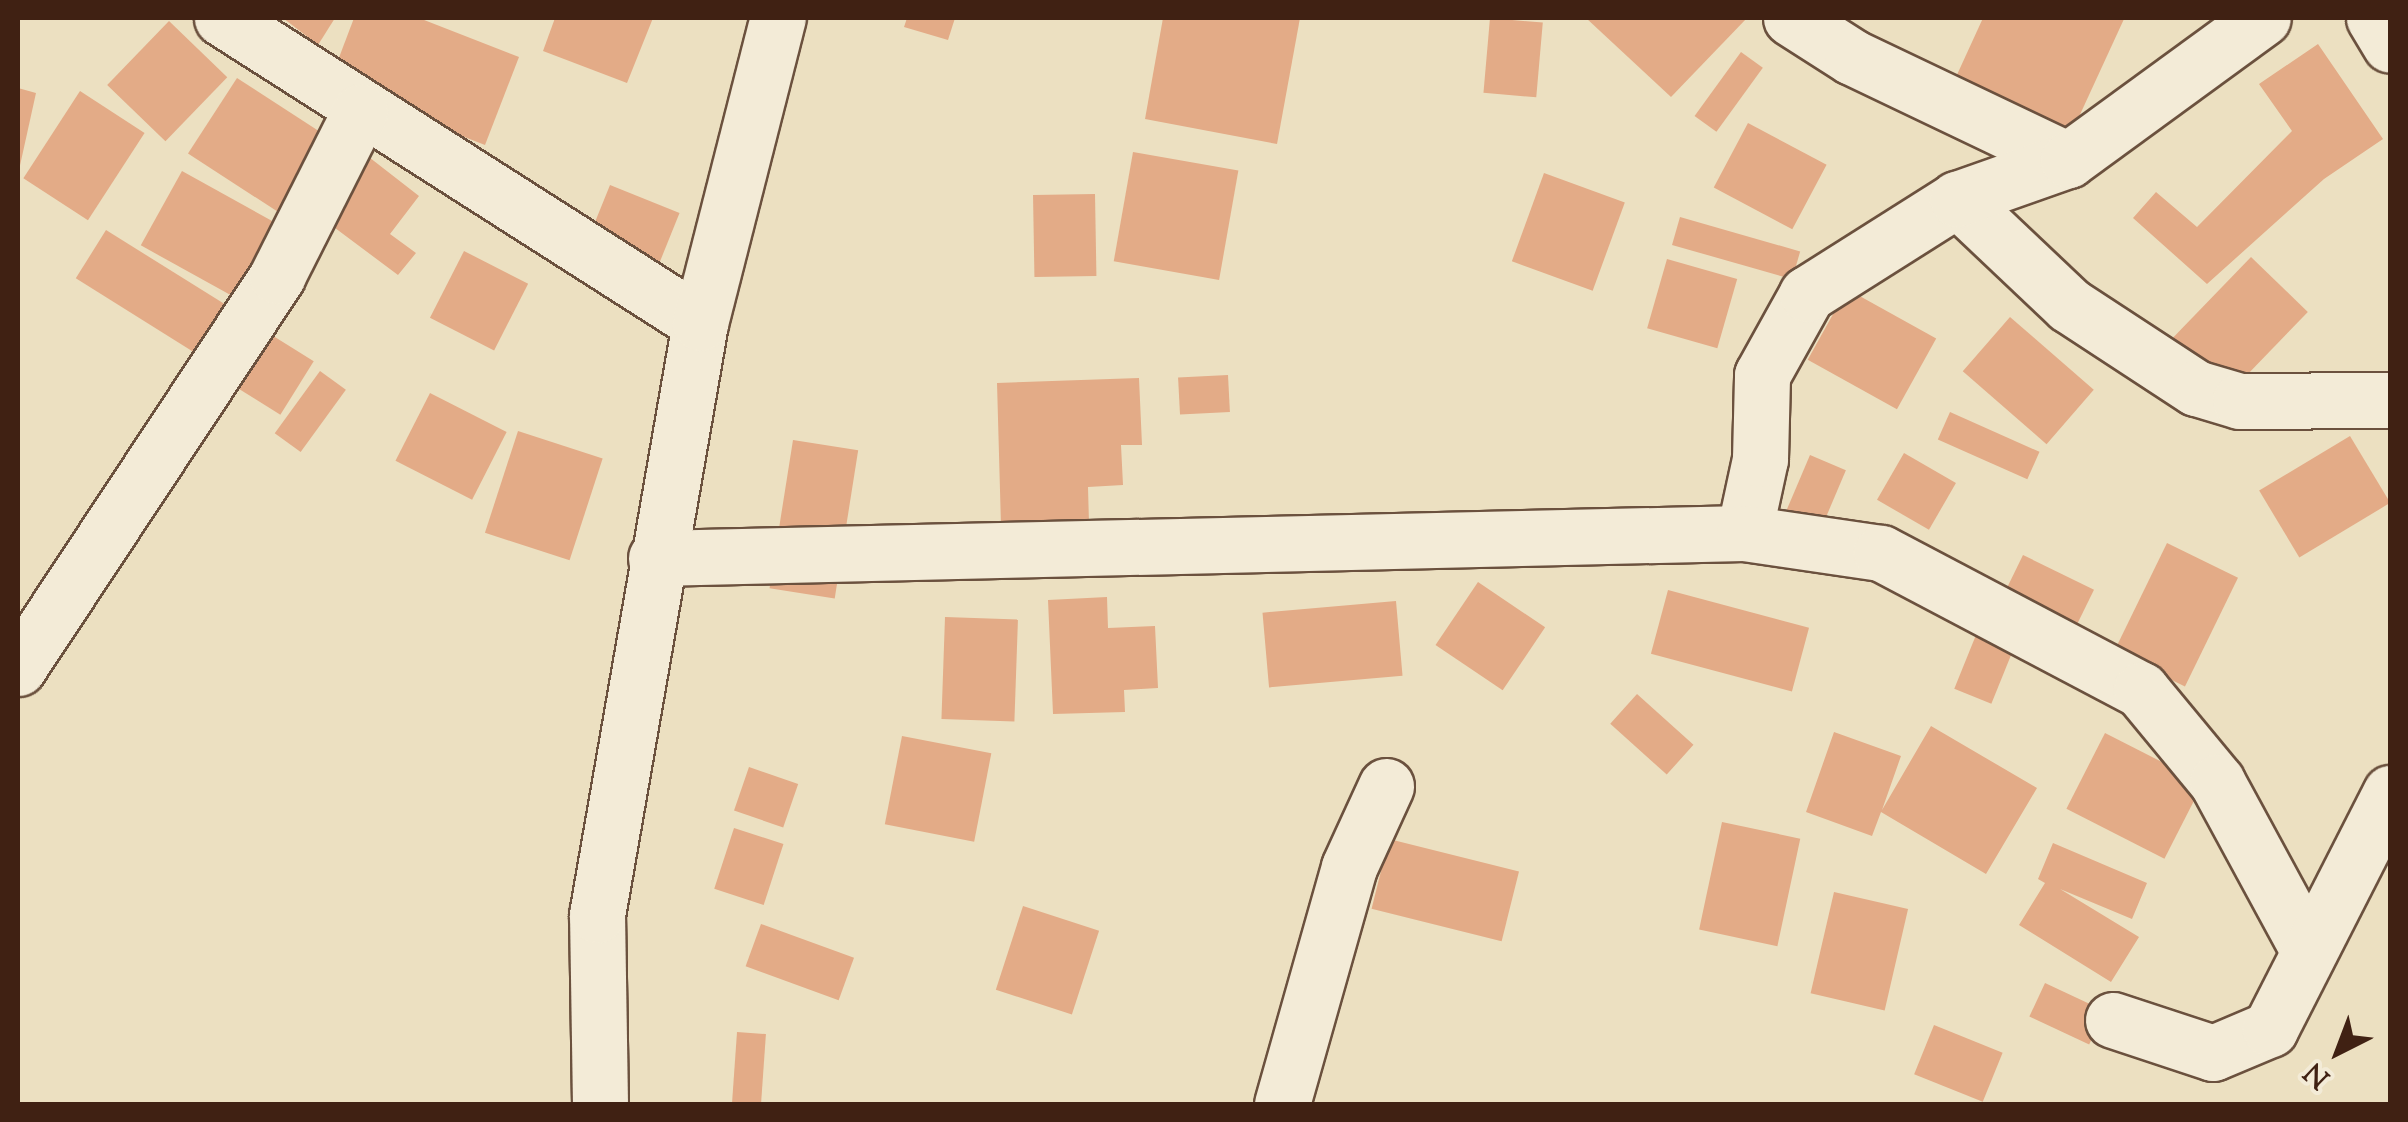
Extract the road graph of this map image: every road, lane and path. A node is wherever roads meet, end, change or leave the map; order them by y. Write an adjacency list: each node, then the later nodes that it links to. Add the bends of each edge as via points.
1 (222, 18): 7 (street)
2 (778, 18): 10 (street)
3 (1791, 18): 8 (street, via 1852,57)
4 (2263, 18): 8 (street)
5 (2374, 18): 6 (street)
6 (2390, 45)
7 (360, 112): 10 (street); 14 (street, via 277,276)
8 (2068, 160): 9 (street)
9 (1957, 199): 11 (street, via 2070,305 2196,388 2240,401); 12 (street, via 1807,294 1785,320 1762,375 1760,459)
10 (700, 322): 13 (street)
11 (2390, 400)
12 (1744, 532): 13 (street); 17 (street, via 1881,553 2141,690 2218,782)
13 (656, 558): 19 (street, via 596,915)
14 (18, 668)
15 (1386, 786): 20 (street, via 1349,867)
16 (2390, 792): 17 (street)
17 (2308, 948): 18 (street, via 2282,1009 2252,1042 2213,1053)
18 (2113, 1020)
19 (600, 1104)
20 (1282, 1104)

